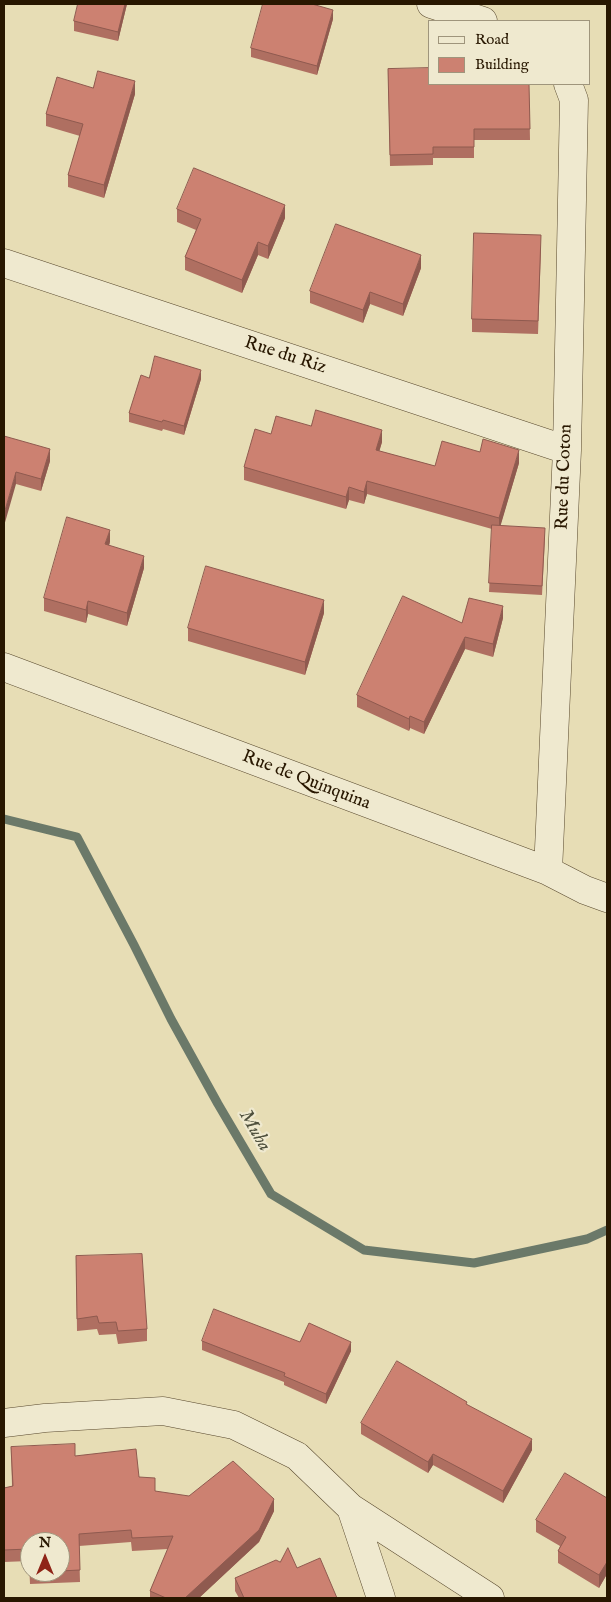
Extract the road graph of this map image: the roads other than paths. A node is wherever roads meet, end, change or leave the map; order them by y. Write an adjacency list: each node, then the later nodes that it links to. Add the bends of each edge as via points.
1 (431, 4): 2 (street)
2 (480, 20)
3 (568, 85): 5 (street, Rue du Coton, via 574,100)
4 (4, 263): 5 (street, Rue du Riz)
5 (567, 450): 7 (street, Rue du Coton)
6 (4, 667): 7 (street, Rue de Quinquina)
7 (548, 872): 8 (street, Rue de Quinquina)
8 (607, 898)
9 (4, 1424): 10 (street, via 45,1418 163,1411 234,1425 298,1456)
10 (351, 1508): 11 (street); 12 (street)
11 (381, 1598)
12 (490, 1598)

